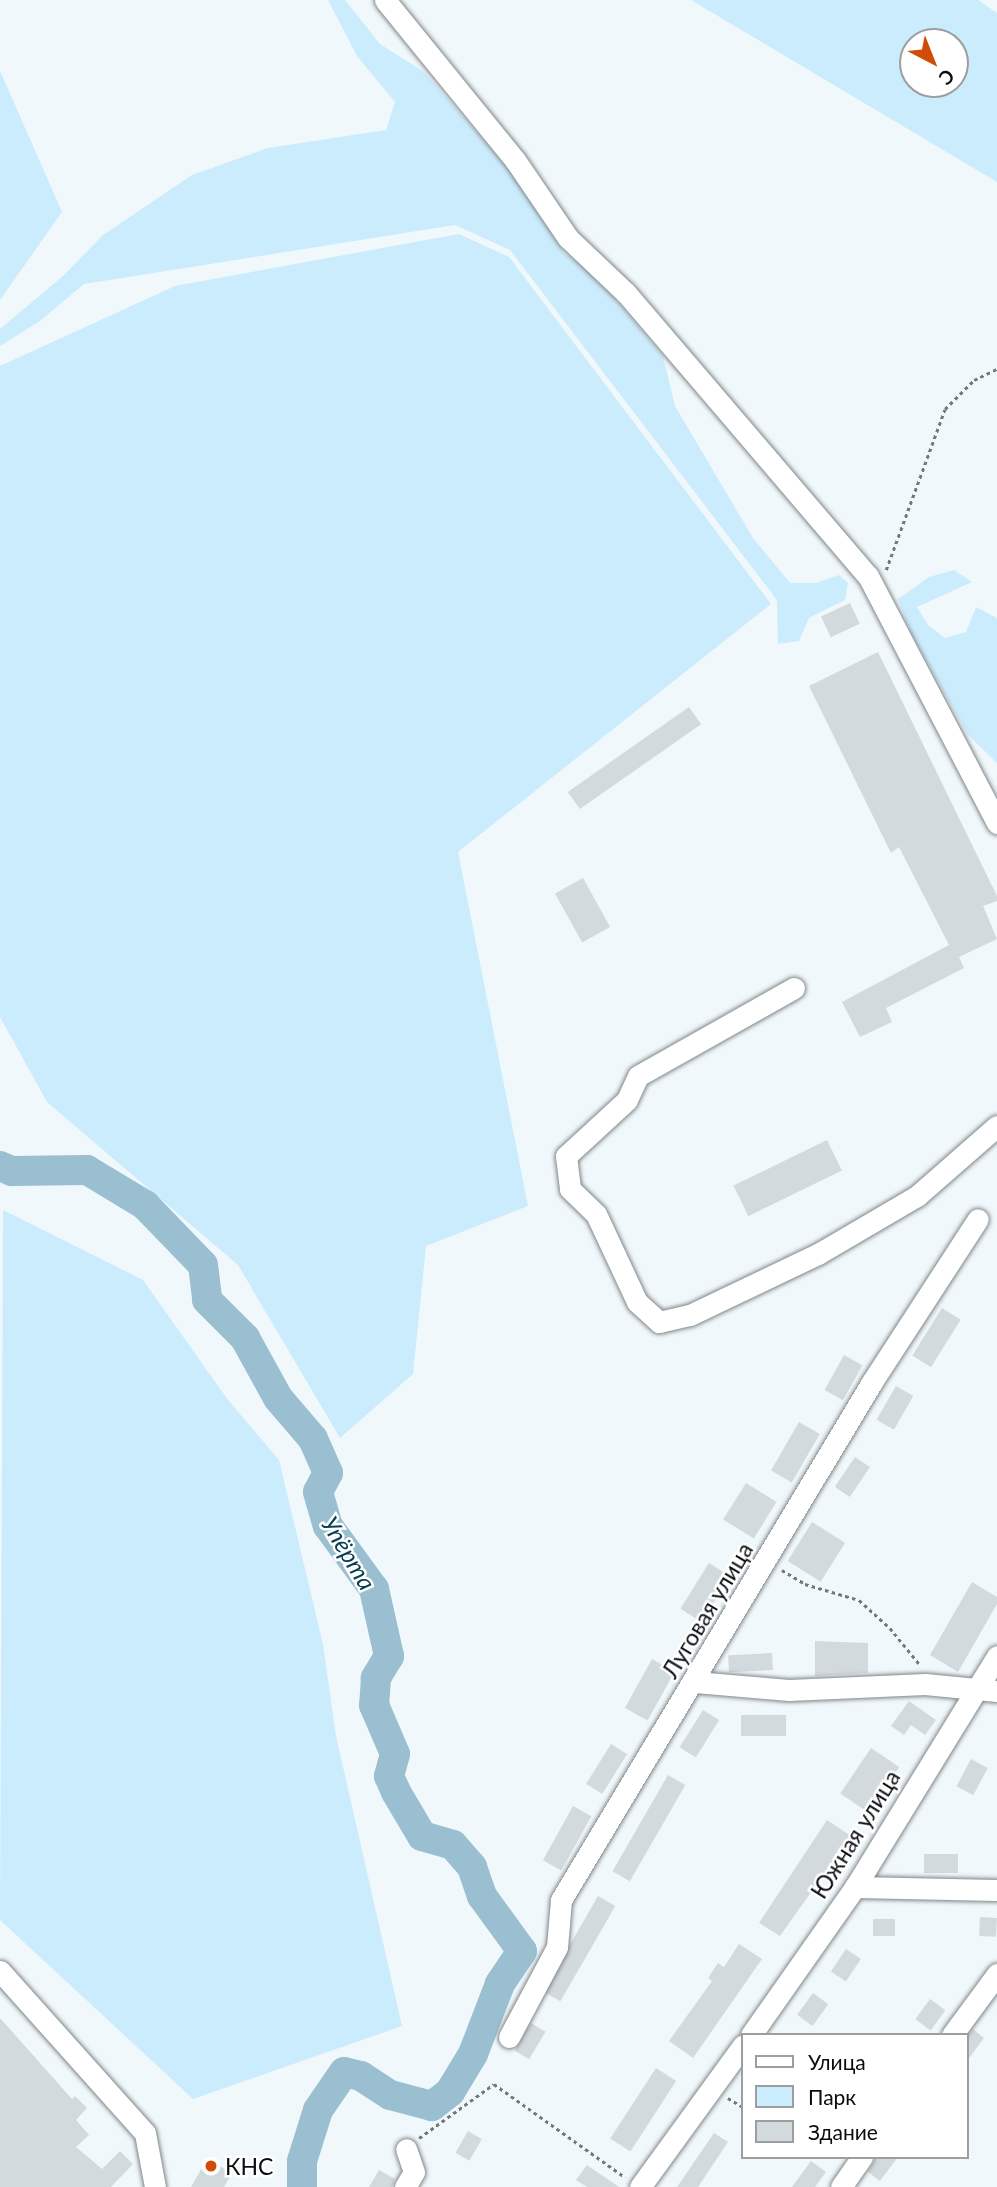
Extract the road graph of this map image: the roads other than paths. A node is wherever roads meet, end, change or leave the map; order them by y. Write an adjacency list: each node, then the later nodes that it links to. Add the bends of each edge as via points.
1 (385, 0): 2 (street, via 515,160 568,238 626,293 807,502 876,590)
2 (997, 822)
3 (794, 988): 4 (street, via 638,1076 627,1100 566,1157 570,1189 596,1214 637,1302 659,1322 690,1315 818,1254 917,1196)
4 (997, 1126)
5 (978, 1219): 7 (street, Луговая улица, via 872,1382)
6 (997, 1656): 9 (street, Южная улица)
7 (695, 1682): 9 (street, via 789,1690 941,1686); 16 (street, Луговая улица, via 561,1900 557,1947)
8 (997, 1691): 9 (street)
9 (974, 1692): 10 (street, Южная улица)
10 (855, 1887): 11 (street); 14 (street, Южная улица)
11 (997, 1890)
12 (0, 1971): 21 (street, via 145,2133)
13 (997, 1974): 15 (street)
14 (752, 2033)
15 (953, 2033)
16 (509, 2037)
17 (741, 2048): 20 (street)
18 (405, 2149): 22 (street, via 414,2172)
19 (861, 2159): 23 (street)
20 (634, 2183)
21 (155, 2187)
22 (405, 2187)
23 (841, 2187)

